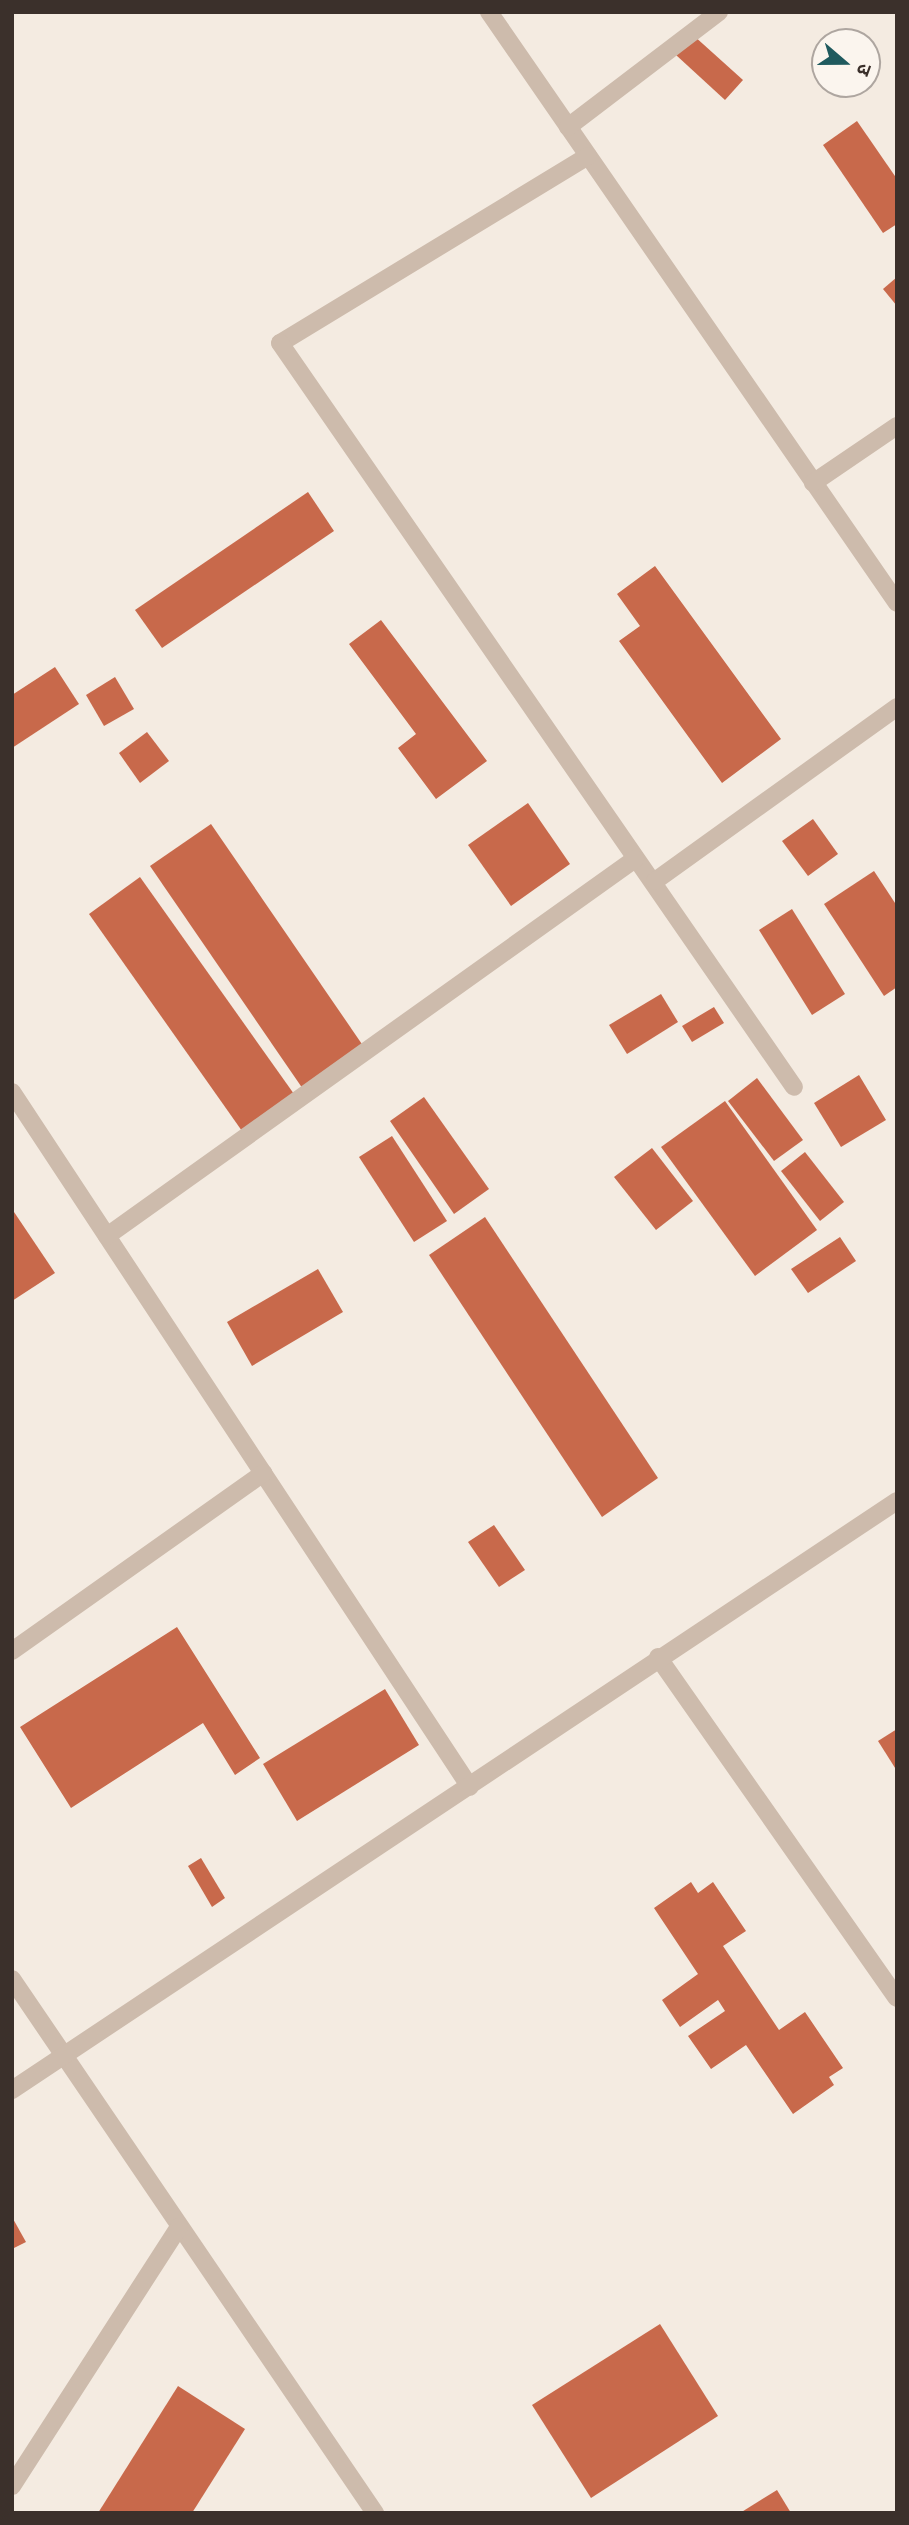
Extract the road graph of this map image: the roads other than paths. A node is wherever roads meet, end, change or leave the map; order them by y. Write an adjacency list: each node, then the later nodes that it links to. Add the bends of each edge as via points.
1 (489, 12): 3 (street)
2 (719, 12): 3 (street)
3 (568, 127): 4 (street)
4 (588, 156): 6 (street); 9 (street, via 280,344)
5 (897, 426): 6 (street)
6 (813, 482): 7 (street)
7 (897, 603)
8 (897, 706): 10 (street)
9 (635, 859): 10 (street); 13 (street)
10 (655, 881): 11 (street)
11 (794, 1087)
12 (12, 1092): 13 (street)
13 (107, 1236): 14 (street)
14 (263, 1473): 16 (street); 18 (street)
15 (897, 1500): 17 (street)
16 (12, 1651)
17 (658, 1657): 18 (street); 20 (street)
18 (470, 1787): 21 (street)
19 (12, 1979): 21 (street)
20 (897, 1998)
21 (62, 2054): 22 (street); 23 (street)
22 (12, 2090)
23 (179, 2227): 24 (street); 25 (street)
24 (12, 2486)
25 (375, 2513)

